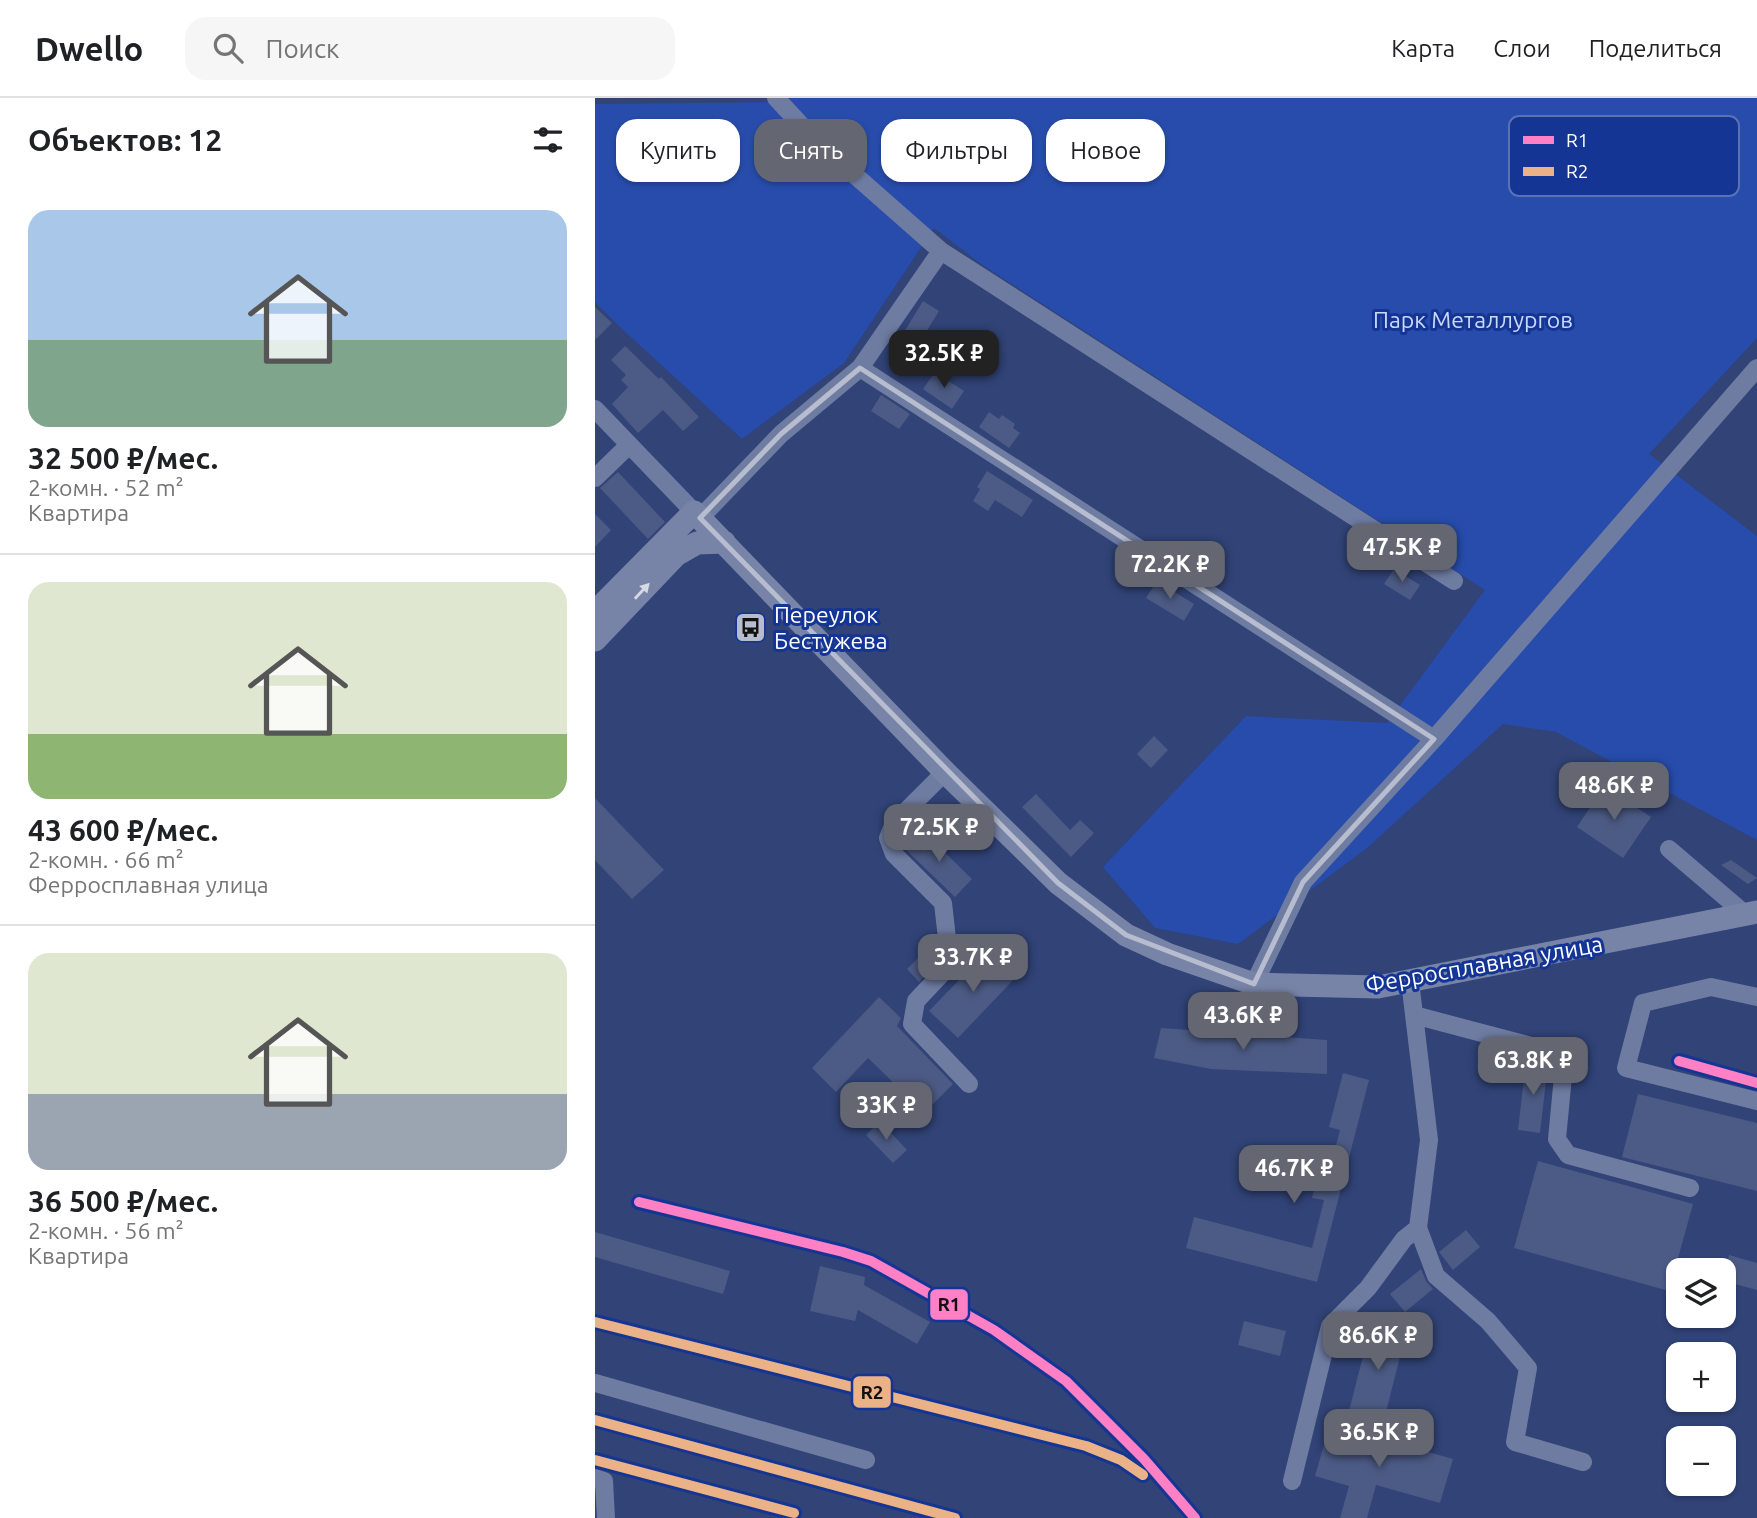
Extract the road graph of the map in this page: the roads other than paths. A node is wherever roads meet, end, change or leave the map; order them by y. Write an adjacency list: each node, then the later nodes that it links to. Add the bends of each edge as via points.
1 (776, 98): 2 (street, via 815,140)
2 (941, 251): 3 (street); 10 (street)
3 (860, 368): 8 (street, via 781,434); 13 (street)
4 (1757, 368): 13 (street)
5 (595, 409): 6 (street, Ферросплавная улица)
6 (629, 445): 7 (street); 8 (street, Ферросплавная улица)
7 (595, 478)
8 (697, 515): 9 (main road, Ферросплавная улица); 11 (main road)
9 (724, 542): 12 (main road, one-way to 9, via 681,551 697,543); 14 (main road, Ферросплавная улица)
10 (1454, 581)
11 (595, 612)
12 (595, 640)
13 (1434, 739): 18 (street, via 1303,882)
14 (945, 772): 18 (main road, Ферросплавная улица, via 1058,883 1126,935); 21 (street, via 894,823 888,838 894,854 943,903 950,965 916,1001 912,1024)
15 (1669, 849): 16 (street)
16 (1751, 913): 17 (main road, Ферросплавная улица)
17 (1410, 981): 18 (main road, Ферросплавная улица, via 1378,987); 20 (street)
18 (1254, 984)
19 (1757, 998): 22 (street, via 1711,987 1643,1003 1626,1068)
20 (1414, 1015): 23 (street, via 1565,1055 1557,1139 1568,1155); 24 (street, via 1429,1140)
21 (969, 1084)
22 (1757, 1101)
23 (1690, 1188)
24 (1418, 1228): 27 (street, via 1436,1276 1488,1321 1528,1368 1515,1442); 29 (street, via 1330,1326)
25 (595, 1383): 26 (street)
26 (866, 1460)
27 (1583, 1462)
28 (595, 1478): 30 (street, via 604,1481)
29 (1291, 1481)
30 (606, 1518)

